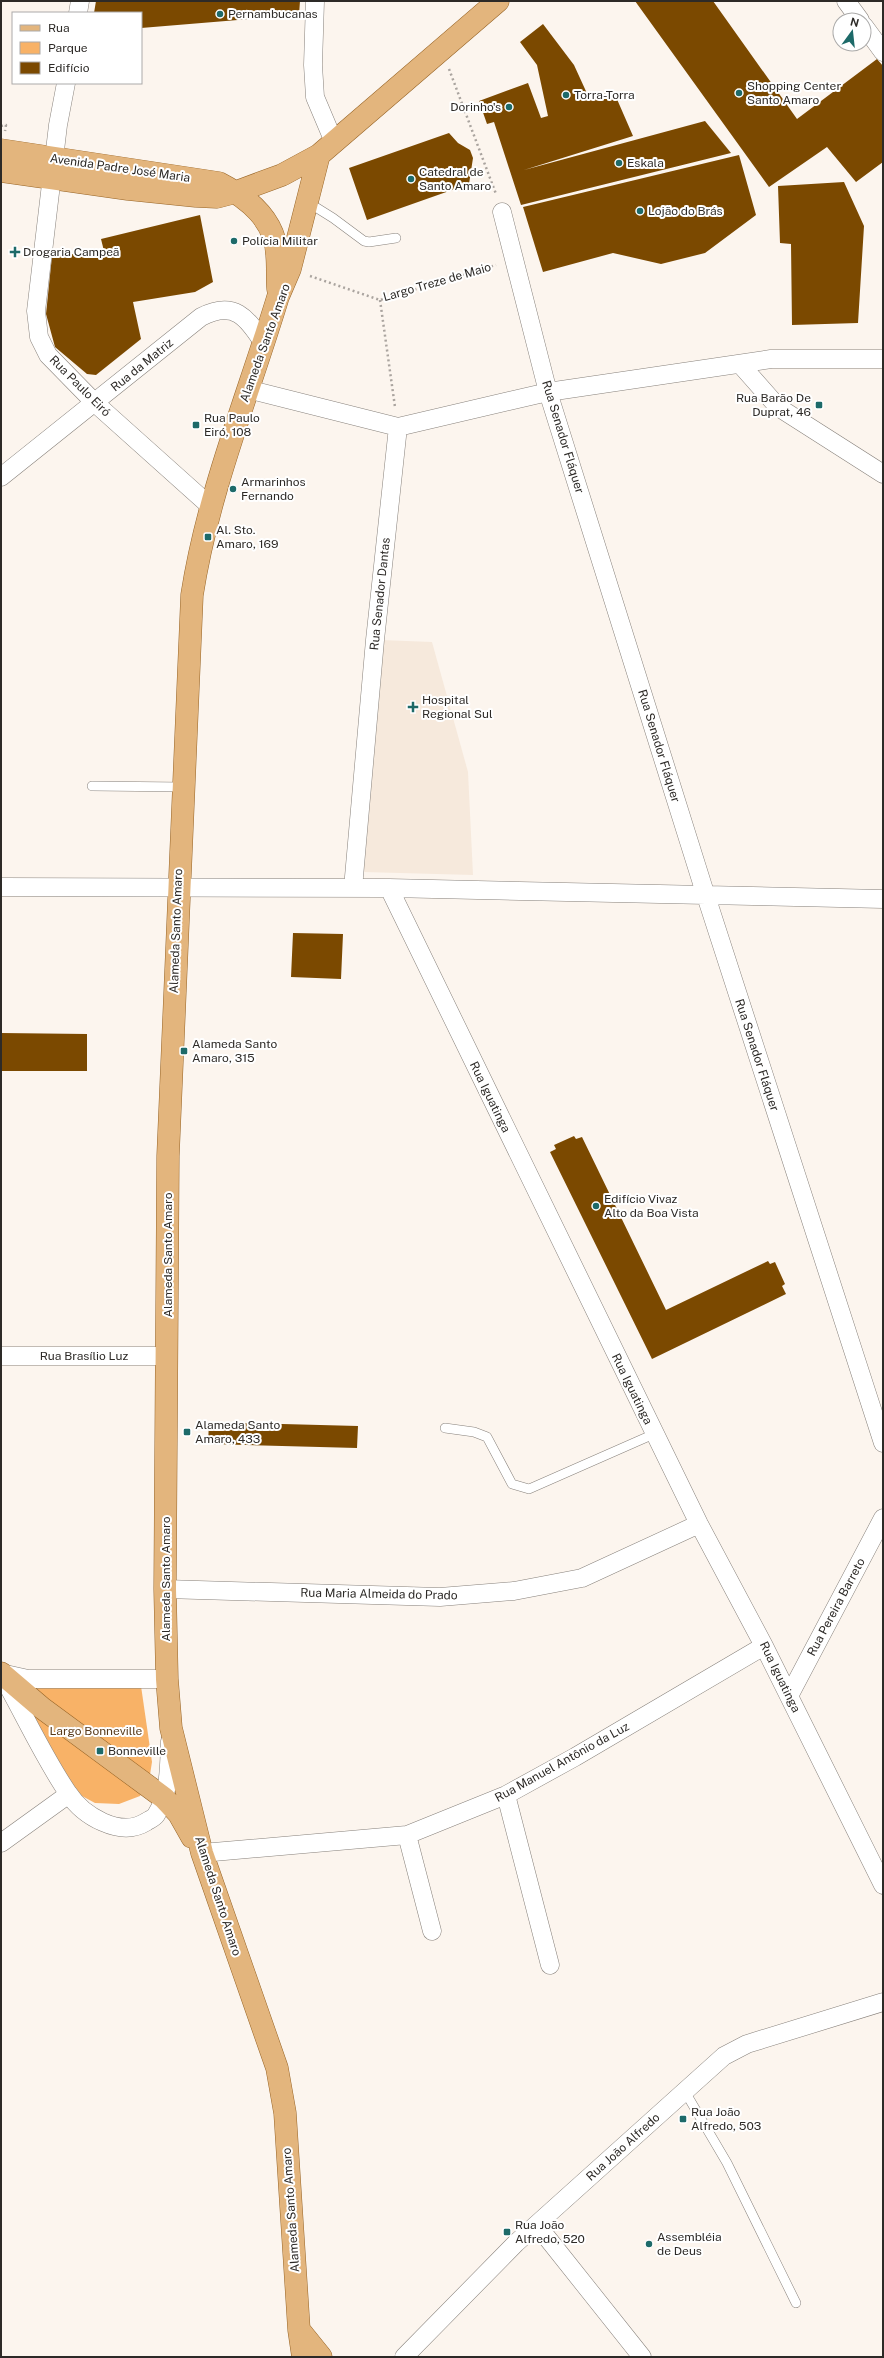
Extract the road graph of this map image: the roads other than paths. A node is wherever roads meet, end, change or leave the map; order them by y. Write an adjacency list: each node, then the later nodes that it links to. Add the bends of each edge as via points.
1 (80, 1): 5 (street)
2 (315, 1): 10 (street, via 312,65 315,97)
3 (498, 1): 10 (main road)
4 (846, 1): 6 (street)
5 (78, 12)
6 (854, 12)
7 (872, 37): 8 (street)
8 (883, 52)
9 (66, 84): 12 (street, Rua Paulo Eiró)
10 (326, 149): 14 (main road, via 282,175); 15 (main road, Alameda Santo Amaro)
11 (1, 150): 12 (main road, Avenida Padre José Maria)
12 (52, 168): 13 (main road, Avenida Padre José Maria); 14 (main road, Avenida Padre José Maria, via 219,183); 24 (street, Rua Paulo Eiró, via 36,311 39,337 48,355)
13 (1, 171)
14 (236, 192): 18 (main road, Avenida Padre José Maria, via 262,214 274,240 277,254)
15 (309, 203): 17 (lane, via 364,241); 18 (main road, Alameda Santo Amaro, via 290,269)
16 (502, 212): 23 (street, Rua Senador Fláquer)
17 (396, 238)
18 (278, 297): 19 (main road, Alameda Santo Amaro)
19 (264, 344): 22 (main road, Alameda Santo Amaro); 24 (street, Rua da Matriz, via 245,319 236,313 215,310 201,316)
20 (883, 359): 21 (street, via 771,359)
21 (740, 364): 23 (street); 26 (street, via 778,407)
22 (248, 389): 25 (street); 28 (main road, Alameda Santo Amaro)
23 (548, 392): 25 (street); 35 (street, Rua Senador Fláquer)
24 (95, 403): 27 (street, Rua da Matriz); 28 (street, Rua Paulo Eiró)
25 (398, 427): 33 (street, Rua Senador Dantas, via 375,640)
26 (883, 474)
27 (1, 476)
28 (210, 506): 30 (main road, Alameda Santo Amaro, via 192,595)
29 (92, 786): 30 (lane)
30 (183, 787): 31 (main road, Alameda Santo Amaro)
31 (178, 886): 32 (street); 33 (street); 38 (main road, Alameda Santo Amaro, via 168,1156)
32 (1, 887)
33 (353, 888): 34 (street)
34 (389, 888): 35 (street); 40 (street, Rua Iguatinga)
35 (706, 896): 36 (street); 41 (street, Rua Senador Fláquer)
36 (883, 899)
37 (1, 1356): 38 (street, Rua Brasílio Luz)
38 (168, 1356): 44 (main road, Alameda Santo Amaro)
39 (446, 1428): 40 (lane, via 474,1432 487,1437 512,1484 529,1489)
40 (654, 1434): 43 (street, Rua Iguatinga)
41 (883, 1443)
42 (883, 1518): 48 (street, Rua Pereira Barreto)
43 (699, 1524): 44 (street, Rua Maria Almeida do Prado, via 582,1578 514,1591 440,1597); 45 (street, Rua Iguatinga)
44 (165, 1588): 47 (main road, Alameda Santo Amaro)
45 (764, 1646): 48 (street, Rua Iguatinga); 51 (street, Rua Manuel Antônio da Luz)
46 (1, 1673): 47 (street, via 28,1679); 50 (street); 52 (main road, via 42,1708)
47 (167, 1678): 49 (main road, Alameda Santo Amaro)
48 (789, 1696): 56 (street, Rua Iguatinga)
49 (171, 1728): 52 (street); 55 (main road, Alameda Santo Amaro)
50 (69, 1794): 52 (street, via 103,1822 125,1829 142,1825 155,1816); 54 (street)
51 (506, 1795): 53 (street, Rua Manuel Antônio da Luz); 58 (street)
52 (164, 1798): 55 (main road, via 179,1814)
53 (407, 1835): 55 (street, Rua Manuel Antônio da Luz); 57 (street)
54 (1, 1843)
55 (202, 1853): 63 (main road, Alameda Santo Amaro, via 277,2068 285,2112)
56 (883, 1885)
57 (432, 1931)
58 (550, 1965)
59 (883, 2002): 60 (street, Rua João Alfredo, via 747,2044 724,2056)
60 (684, 2090): 61 (street, Rua João Alfredo); 62 (lane, via 727,2163)
61 (537, 2225): 67 (street, Rua João Alfredo, via 516,2243); 68 (street)
62 (796, 2303)
63 (299, 2330): 64 (main road); 65 (main road, Alameda Santo Amaro); 66 (main road)
64 (297, 2357)
65 (303, 2357)
66 (321, 2357)
67 (404, 2357)
68 (642, 2357)

